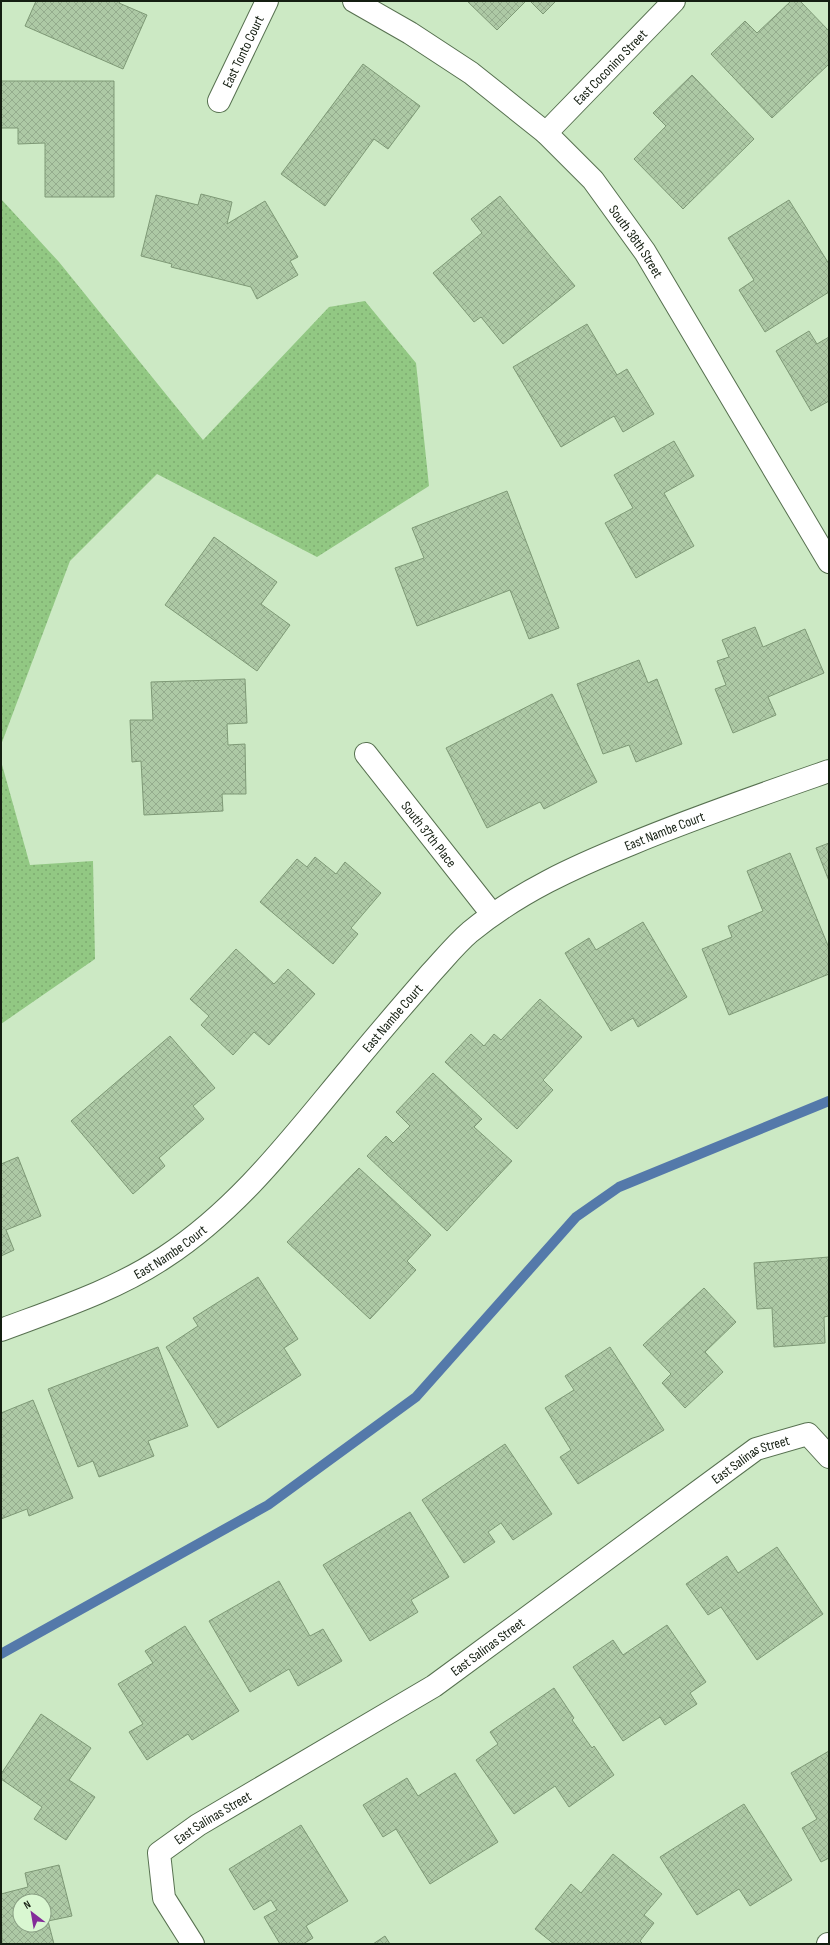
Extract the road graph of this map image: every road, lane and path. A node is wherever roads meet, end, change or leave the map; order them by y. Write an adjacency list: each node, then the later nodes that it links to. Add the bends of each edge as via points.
1 (267, 1): 4 (street, East Tonto Court)
2 (354, 1): 5 (street, South 38th Street, via 410,33 471,73)
3 (674, 1): 5 (street, East Coconino Street)
4 (219, 101)
5 (546, 133): 6 (street, South 38th Street, via 593,180 645,252)
6 (829, 562)
7 (366, 754): 9 (street, South 37th Place)
8 (829, 770): 9 (street, East Nambe Court, via 666,829 574,867)
9 (492, 914): 10 (street, East Nambe Court, via 445,958 250,1185 206,1227 165,1257 130,1278)
10 (1, 1330)
11 (829, 1457): 12 (street, East Salinas Street, via 808,1434 756,1449 434,1686 198,1825 159,1853 164,1898)
12 (193, 1944)

